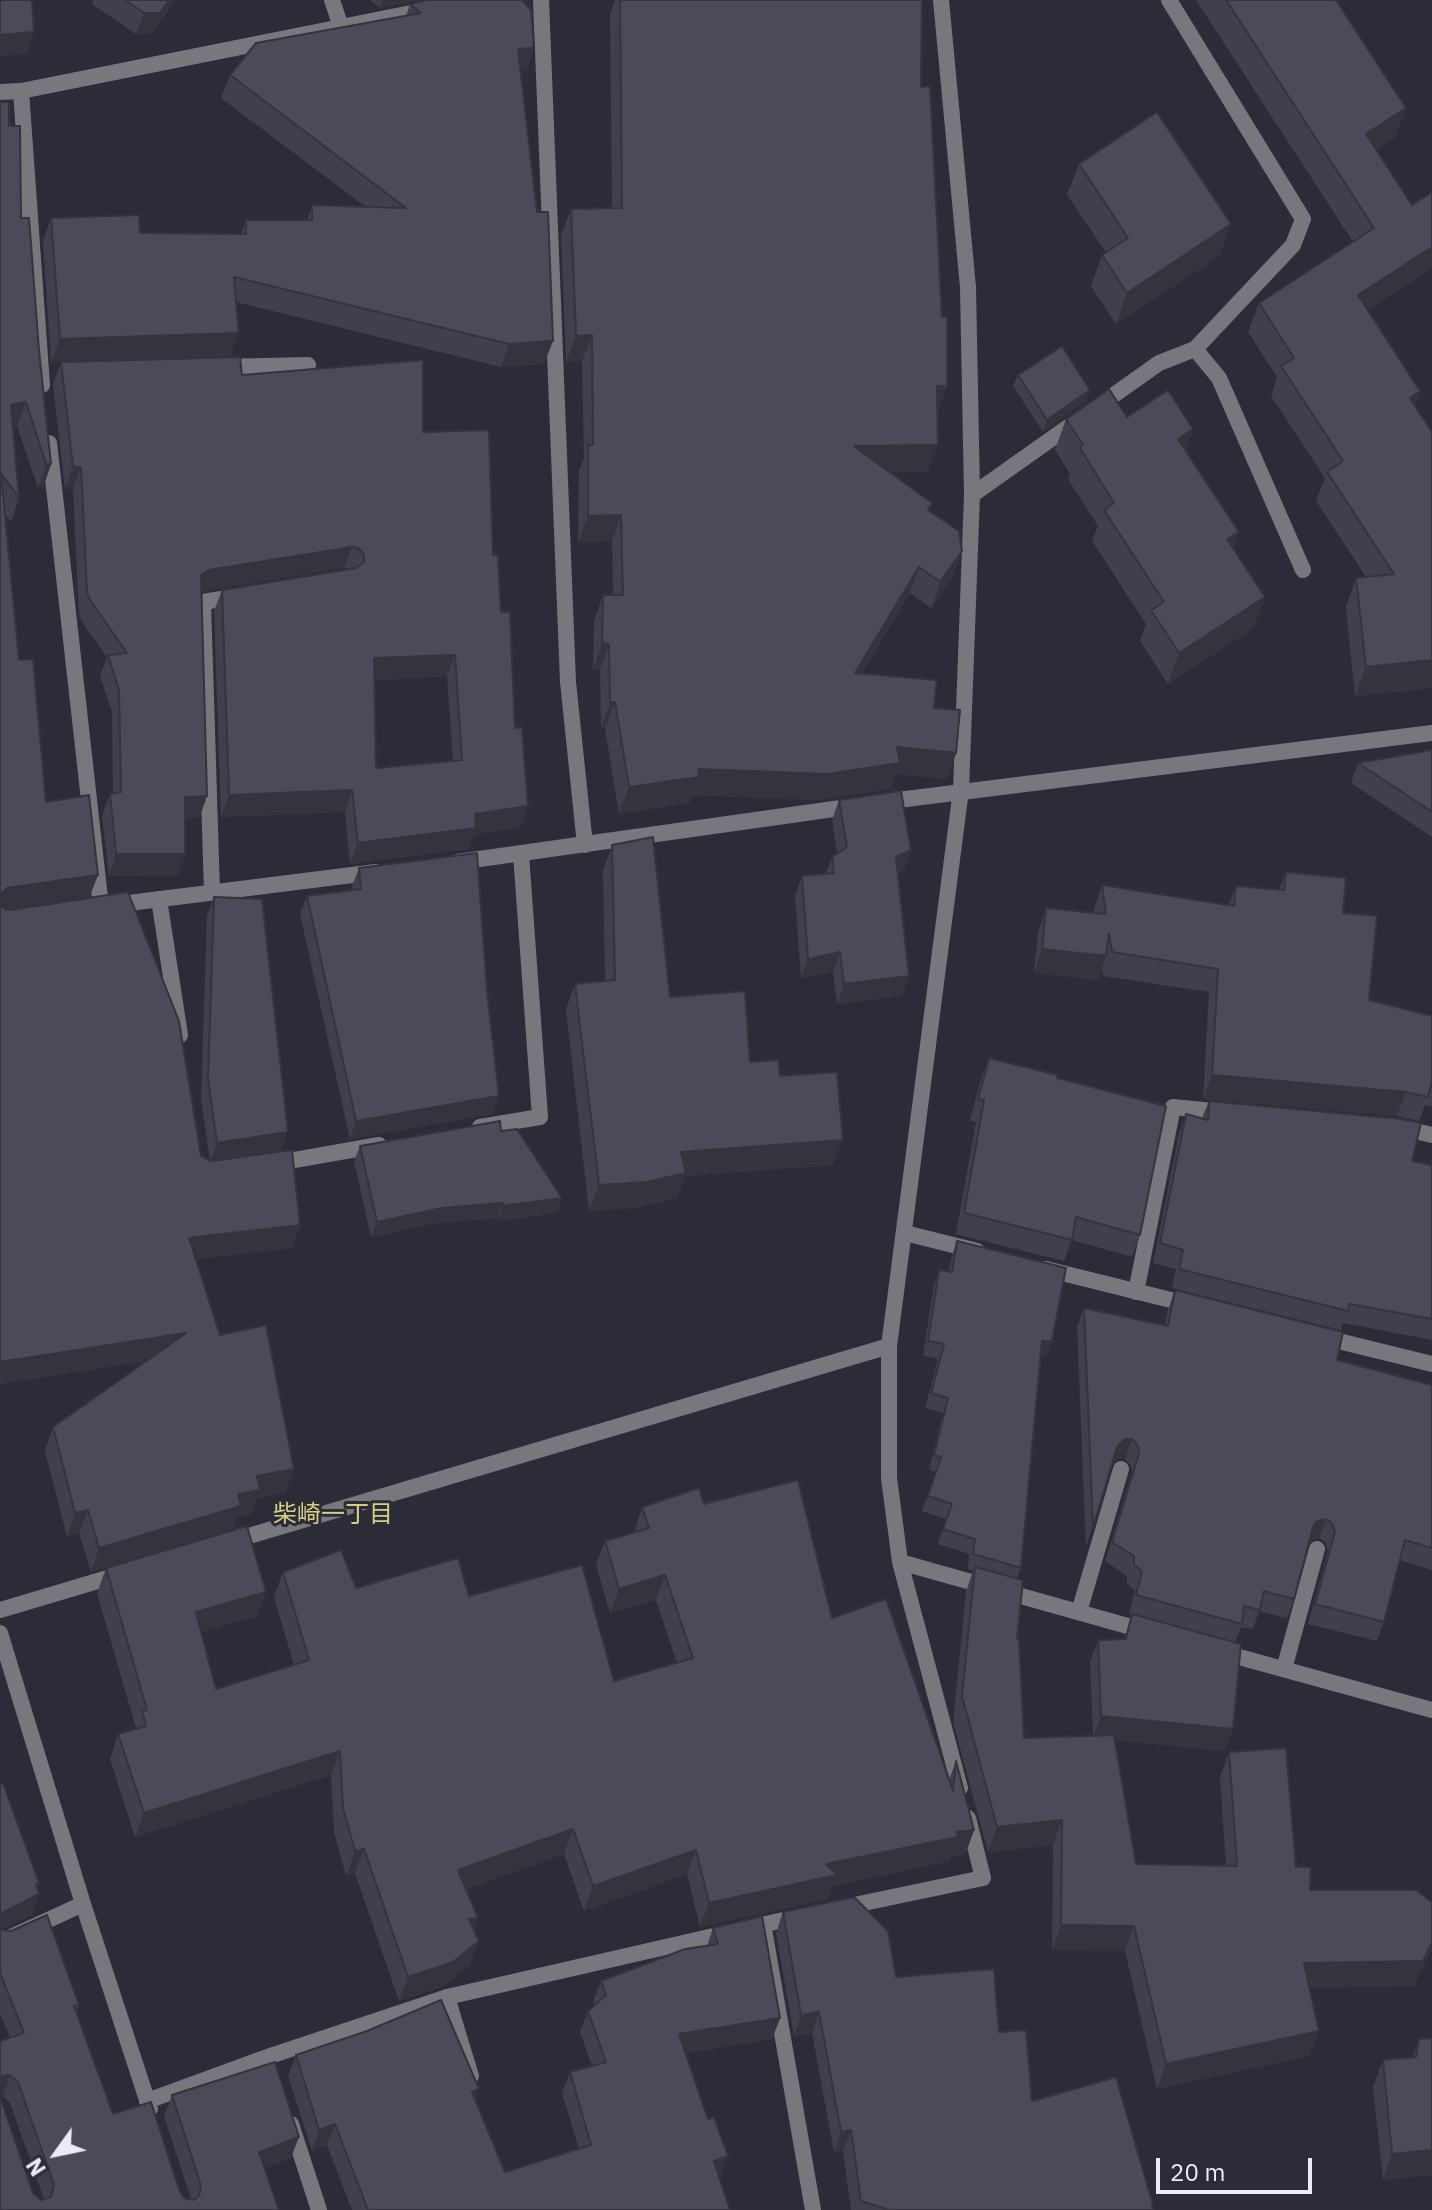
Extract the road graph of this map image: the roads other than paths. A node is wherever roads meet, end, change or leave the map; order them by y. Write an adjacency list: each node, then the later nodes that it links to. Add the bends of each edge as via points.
1 (332, 0): 6 (street)
2 (541, 0): 17 (street, via 568,682)
3 (941, 0): 12 (street, via 968,287)
4 (1169, 0): 9 (street, via 1303,219 1293,245)
5 (448, 6): 6 (street)
6 (341, 27): 7 (street)
7 (21, 91): 8 (street); 22 (street, via 49,372 45,412 94,908)
8 (0, 92)
9 (1195, 349): 12 (street, via 1159,363); 13 (street, via 1219,378)
10 (308, 365): 11 (street)
11 (198, 368)
12 (972, 495): 16 (street)
13 (1303, 570)
14 (260, 593): 21 (street, via 203,602)
15 (1432, 733): 16 (street)
16 (961, 790): 17 (street); 30 (street)
17 (585, 845): 18 (street)
18 (521, 854): 19 (street); 26 (street, via 540,1117)
19 (444, 864)
20 (397, 870): 21 (street)
21 (212, 892): 22 (street)
22 (159, 899): 23 (street)
23 (182, 1052)
24 (1247, 1114): 33 (street, via 1173,1107)
25 (1381, 1126): 27 (street)
26 (465, 1130)
27 (1432, 1135)
28 (402, 1141): 29 (street)
29 (262, 1166)
30 (905, 1233): 31 (street); 36 (street)
31 (997, 1257)
32 (1028, 1264): 33 (street)
33 (1136, 1292): 34 (street)
34 (1210, 1310)
35 (1299, 1331): 37 (street)
36 (889, 1346): 39 (street); 41 (street, via 889,1478)
37 (1432, 1364)
38 (1121, 1469): 44 (street)
39 (215, 1546)
40 (1317, 1549): 48 (street)
41 (900, 1562): 44 (street); 51 (street, via 983,1878)
42 (138, 1569): 43 (street)
43 (0, 1610)
44 (1079, 1612): 46 (street)
45 (0, 1633): 50 (street)
46 (1167, 1637)
47 (1211, 1649): 48 (street)
48 (1284, 1669): 49 (street)
49 (1432, 1710)
50 (83, 1904): 52 (street); 55 (street)
51 (763, 1924): 53 (street); 59 (street)
52 (0, 1942)
53 (447, 1997): 54 (street); 55 (street, via 272,2063)
54 (475, 2089)
55 (147, 2101): 57 (street)
56 (287, 2112): 58 (street)
57 (156, 2128)
58 (319, 2210)
59 (813, 2210)

